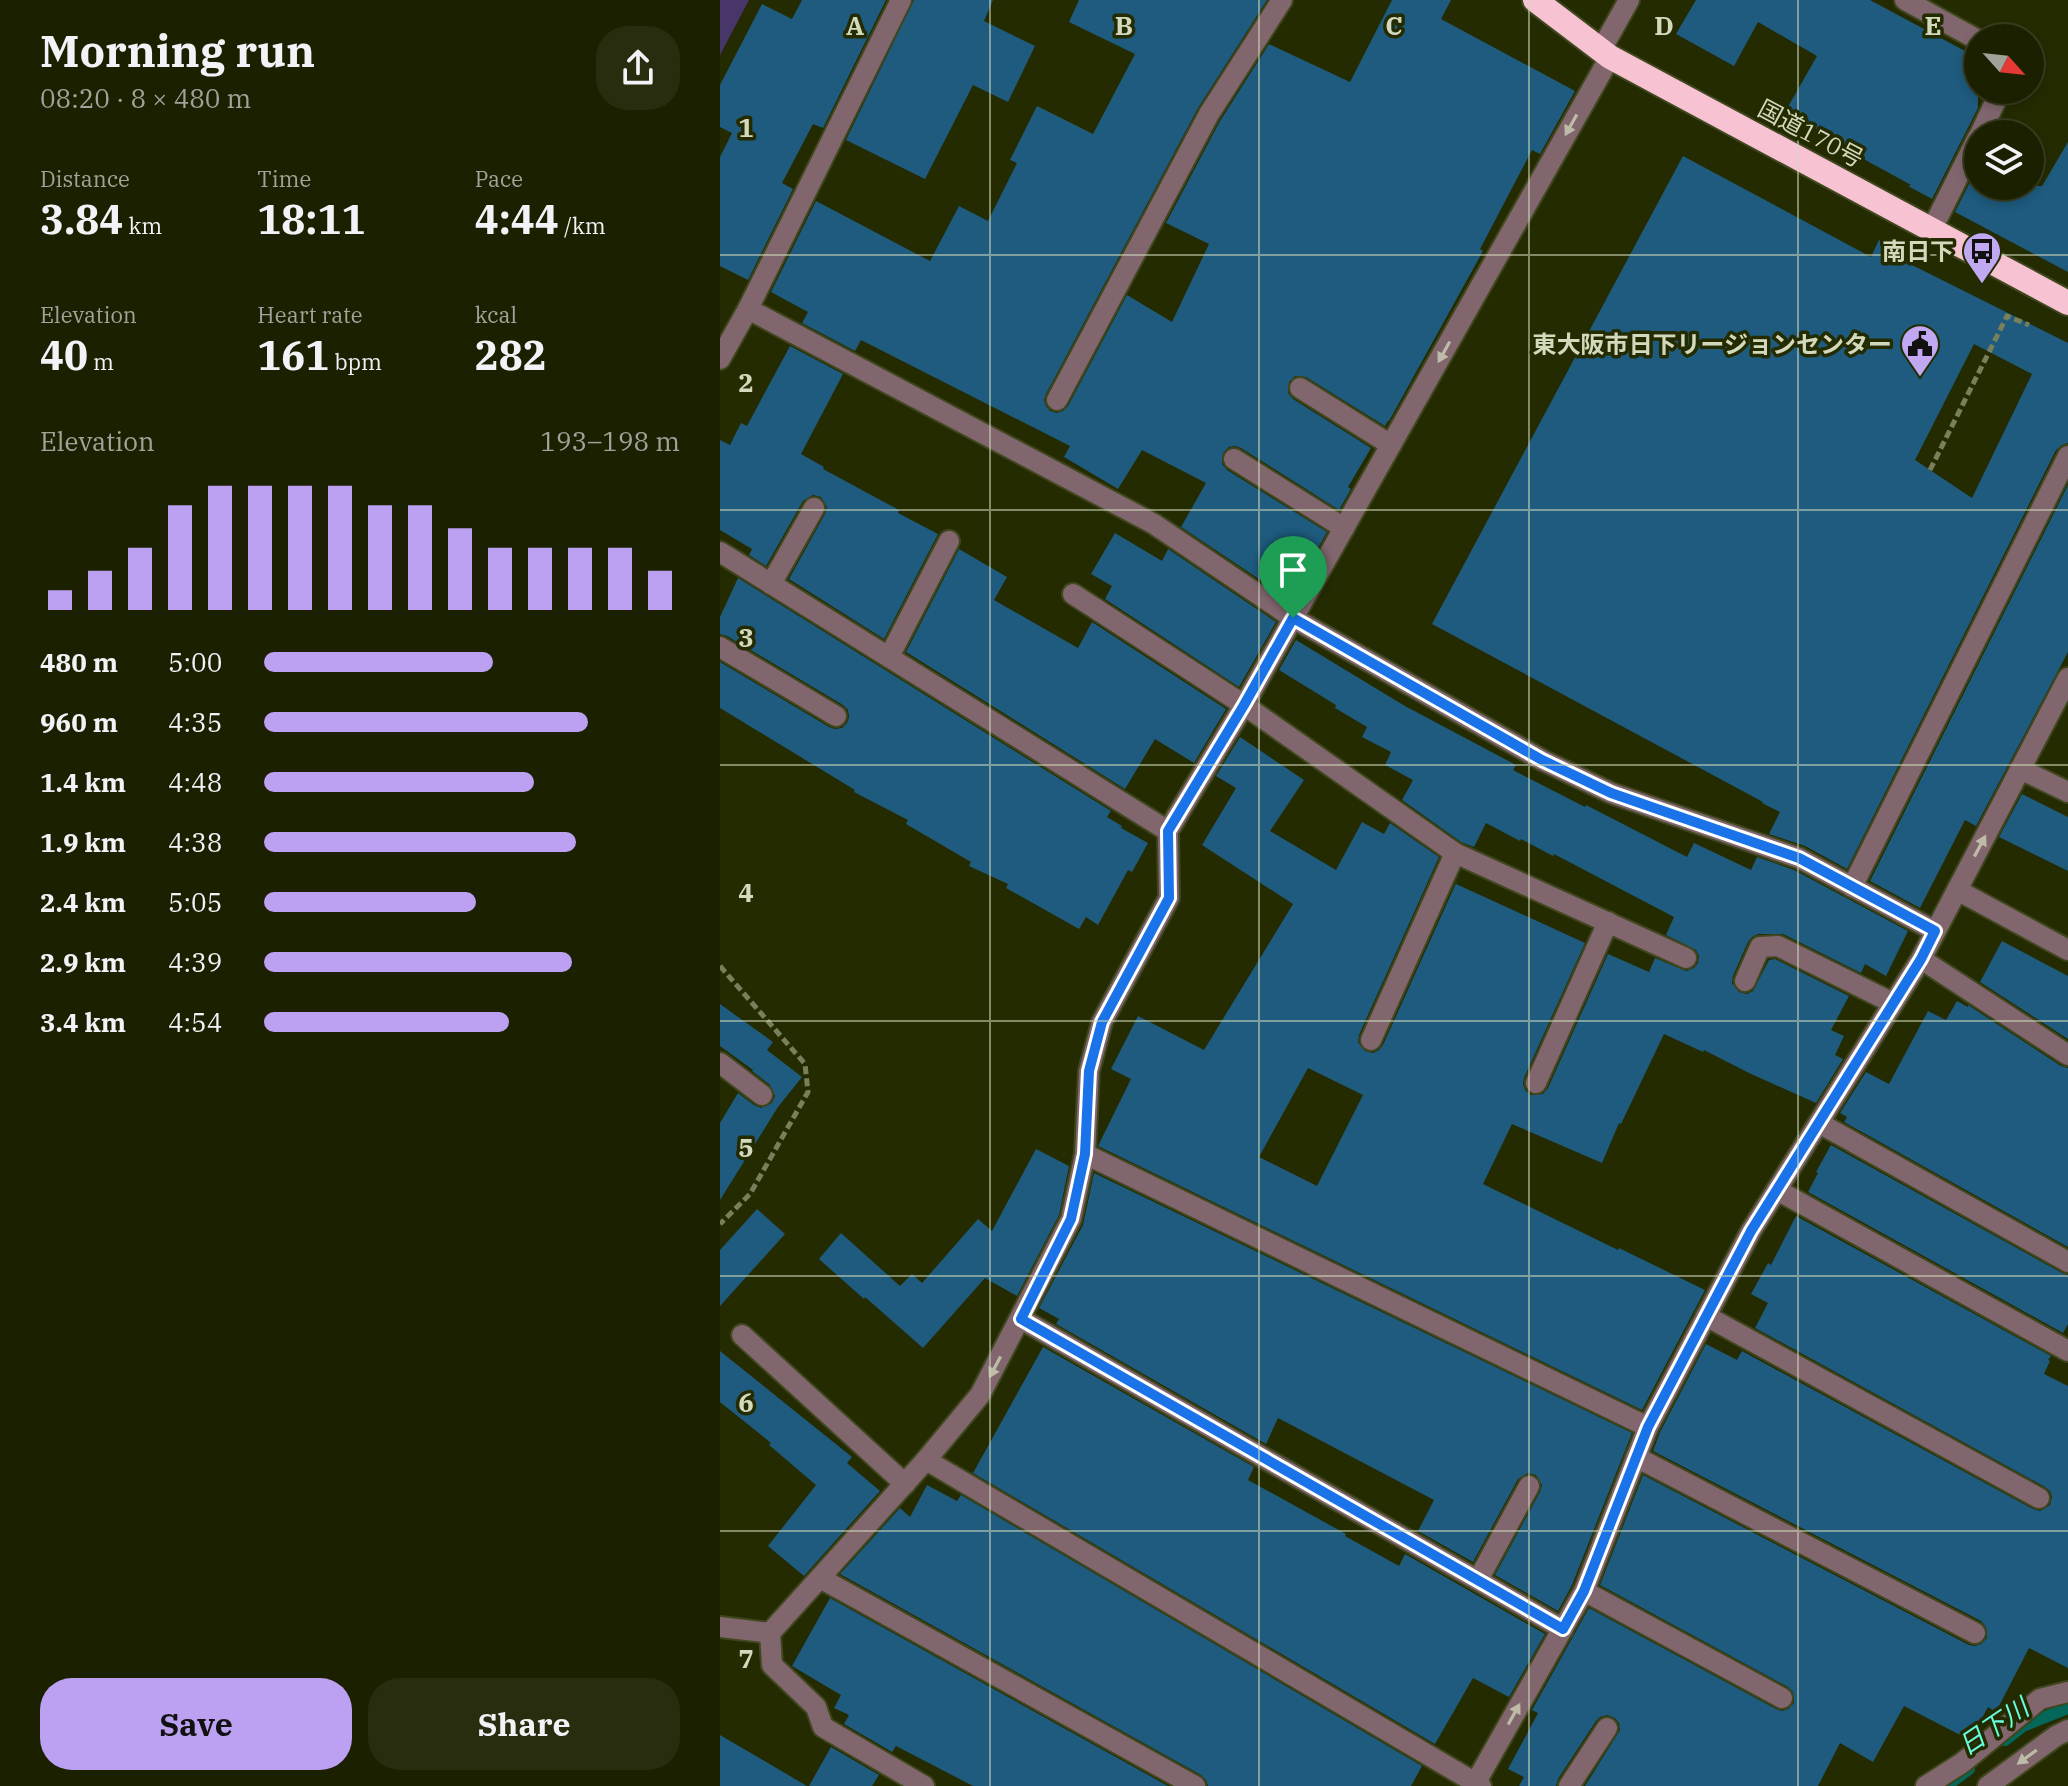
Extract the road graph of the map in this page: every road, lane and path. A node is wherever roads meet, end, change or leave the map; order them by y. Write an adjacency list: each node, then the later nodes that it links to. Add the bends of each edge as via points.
1 (901, 0): 11 (street)
2 (1282, 0): 15 (street, via 1209,114)
3 (1535, 0): 7 (highway, 国道170号)
4 (1629, 0): 7 (street)
5 (1905, 0): 6 (street)
6 (1964, 32)
7 (1606, 54): 9 (highway, 国道170号); 16 (street, one-way to 16)
8 (1964, 166): 9 (street)
9 (1932, 229): 10 (highway, 国道170号)
10 (2068, 303)
11 (748, 309): 13 (street); 26 (street, via 1154,524)
12 (2029, 325): 19 (path, via 2007,316)
13 (720, 359)
14 (1300, 388): 16 (street)
15 (1057, 400)
16 (1391, 445): 21 (street)
17 (2068, 456): 36 (street)
18 (1234, 459): 21 (street)
19 (1930, 470)
20 (814, 508): 24 (street)
21 (1344, 528): 26 (street)
22 (949, 541): 28 (street)
23 (720, 552): 24 (street)
24 (771, 584): 28 (street)
25 (1073, 594): 30 (street)
26 (1293, 618): 30 (street); 36 (street, via 1542,760 1611,793 1799,858)
27 (720, 647): 31 (street)
28 (889, 657): 34 (street)
29 (2068, 678): 32 (street)
30 (1244, 705): 34 (street); 35 (street)
31 (836, 716)
32 (2020, 769): 33 (street); 37 (street, one-way to 32)
33 (2068, 792)
34 (1168, 831): 52 (street, via 1169,898 1102,1022 1089,1071)
35 (1455, 853): 38 (street); 46 (street)
36 (1852, 887): 39 (street)
37 (1957, 890): 39 (street); 40 (street)
38 (1608, 922): 41 (street); 49 (street)
39 (1935, 931): 42 (street)
40 (2068, 950)
41 (1686, 958)
42 (1921, 959): 45 (street); 47 (street)
43 (720, 966): 54 (path, via 805,1064 808,1092 750,1194)
44 (1745, 981): 45 (street, via 1760,947 1778,946)
45 (1893, 1003): 51 (street)
46 (1371, 1040)
47 (2068, 1055)
48 (720, 1063): 50 (street)
49 (1536, 1083)
50 (762, 1095)
51 (1819, 1123): 53 (street); 55 (street)
52 (1085, 1154): 57 (street, via 1071,1219); 60 (street)
53 (1777, 1190): 56 (street); 59 (street)
54 (720, 1224)
55 (2068, 1262)
56 (1706, 1316): 60 (street); 65 (street)
57 (1021, 1319): 62 (street, one-way to 62, via 980,1395); 67 (street)
58 (742, 1335): 63 (street)
59 (2068, 1351)
60 (1648, 1427): 61 (street)
61 (1636, 1457): 68 (street); 72 (street)
62 (926, 1460): 63 (street); 77 (street)
63 (905, 1484): 66 (street)
64 (1529, 1486): 67 (street)
65 (2039, 1498)
66 (820, 1578): 71 (street); 79 (street)
67 (1478, 1580): 70 (street)
68 (1584, 1591): 70 (street); 74 (street)
69 (720, 1627): 71 (street)
70 (1563, 1629): 77 (street, one-way to 70)
71 (770, 1633): 78 (street, via 772,1665 816,1707 823,1727)
72 (1975, 1633)
73 (2068, 1692): 81 (street, via 2040,1699)
74 (1782, 1698)
75 (1607, 1728): 80 (street)
76 (2068, 1730): 82 (street, one-way to 82)
77 (1476, 1785)
78 (924, 1786)
79 (1195, 1786)
80 (1569, 1786)
81 (1926, 1786)
82 (1988, 1786)

